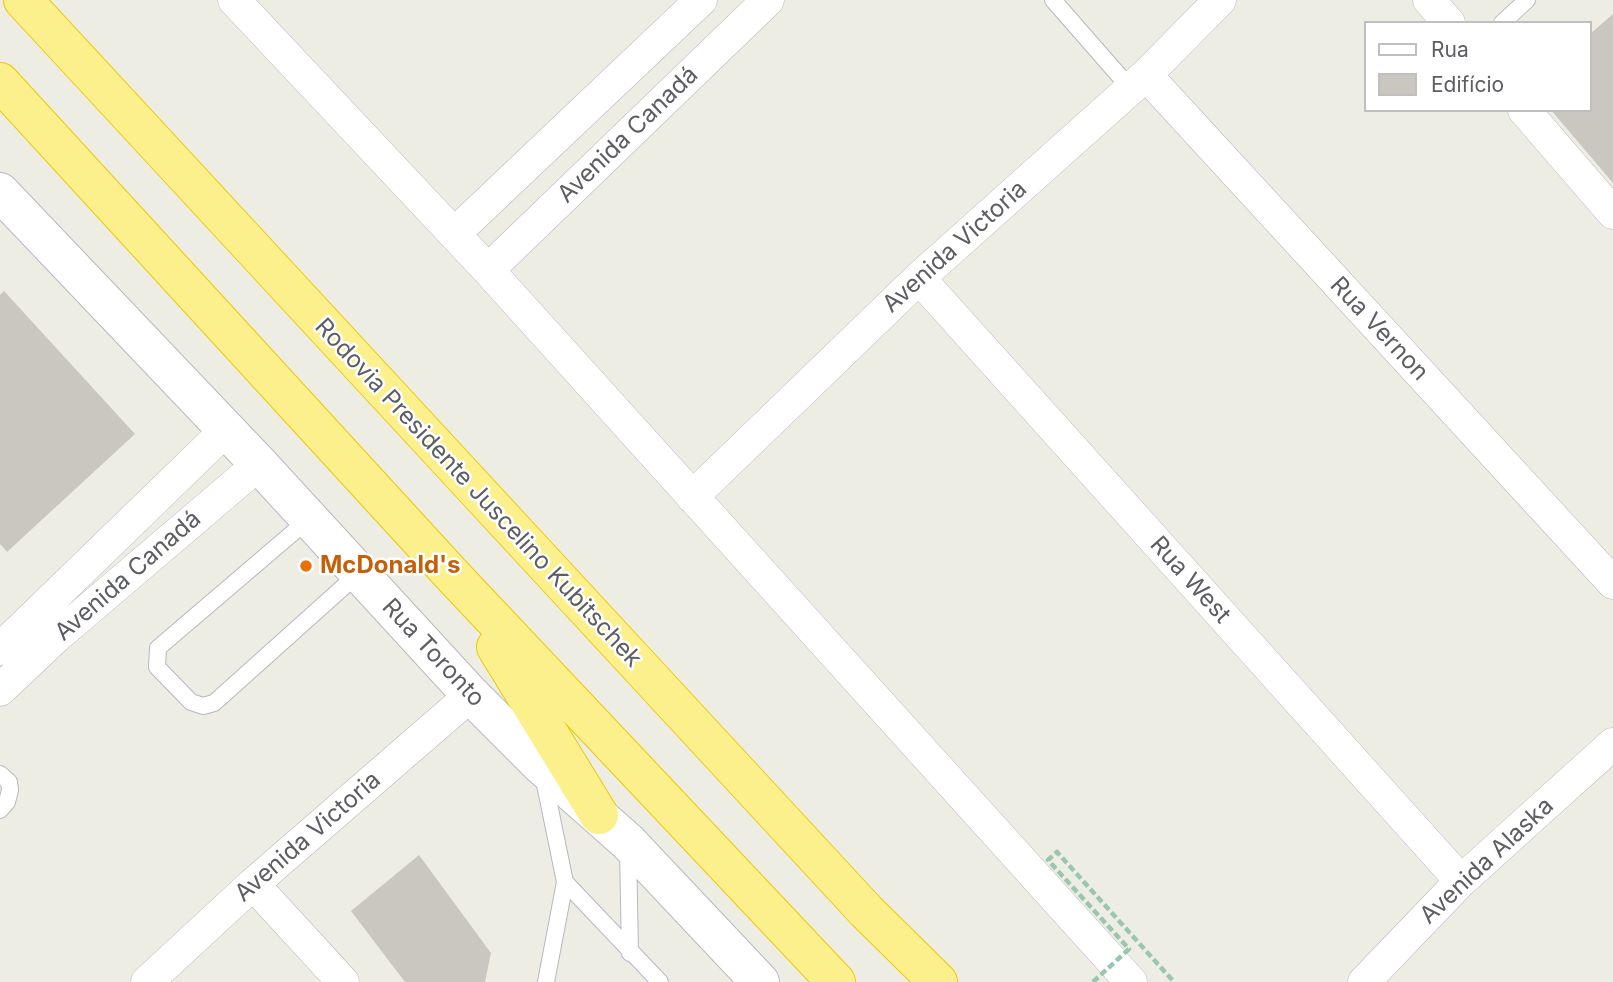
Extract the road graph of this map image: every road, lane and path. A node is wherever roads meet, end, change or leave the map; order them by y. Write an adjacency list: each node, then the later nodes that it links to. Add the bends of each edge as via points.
1 (23, 0): 45 (highway, Rodovia Presidente Juscelino Kubitschek, via 866,911)
2 (701, 0): 16 (street, Avenida Canadá)
3 (768, 0): 17 (street, Avenida Canadá)
4 (1053, 0): 12 (lane)
5 (1220, 0): 12 (street, Avenida Victoria)
6 (1429, 0): 9 (street)
7 (1527, 0): 10 (lane)
8 (240, 2): 16 (street)
9 (1447, 21)
10 (1504, 21)
11 (0, 82): 24 (highway)
12 (1138, 82): 18 (street, Avenida Victoria); 25 (street, Rua Vernon)
13 (1526, 112): 15 (street)
14 (5, 208): 19 (main road, Rua Toronto)
15 (1613, 213)
16 (454, 234): 17 (street)
17 (488, 270): 21 (street)
18 (919, 278): 21 (street, Avenida Victoria); 35 (street, Rua West)
19 (225, 430): 20 (main road, Rua Toronto); 26 (street, Avenida Canadá)
20 (259, 464): 22 (main road, Rua Toronto); 27 (street, Avenida Canadá)
21 (692, 497): 47 (street)
22 (309, 519): 23 (main road, Rua Toronto); 23 (lane, via 158,648 157,667 191,702 214,703)
23 (359, 573): 28 (main road, Rua Toronto)
24 (453, 576): 33 (highway); 44 (highway)
25 (1613, 583)
26 (0, 649)
27 (0, 690)
28 (471, 695): 30 (main road, Rua Toronto); 37 (street, Avenida Victoria)
29 (1613, 744): 35 (street, Avenida Alaska)
30 (541, 765): 33 (main road, Rua Toronto); 36 (lane)
31 (0, 774): 32 (lane, via 9,782 9,790)
32 (0, 810)
33 (599, 815): 34 (main road, Rua Toronto)
34 (628, 842): 38 (lane); 43 (main road, Rua Toronto)
35 (1461, 881): 49 (street, Avenida Alaska)
36 (565, 882): 38 (lane); 41 (lane)
37 (253, 884): 39 (street, Avenida Victoria); 40 (street)
38 (630, 953): 42 (lane)
39 (147, 982)
40 (343, 982)
41 (546, 982)
42 (660, 982)
43 (760, 982)
44 (836, 982)
45 (938, 982)
46 (1093, 982): 48 (path, bridge, via 1129,949 1048,860 1057,852)
47 (1131, 982)
48 (1174, 982)
49 (1364, 982)

